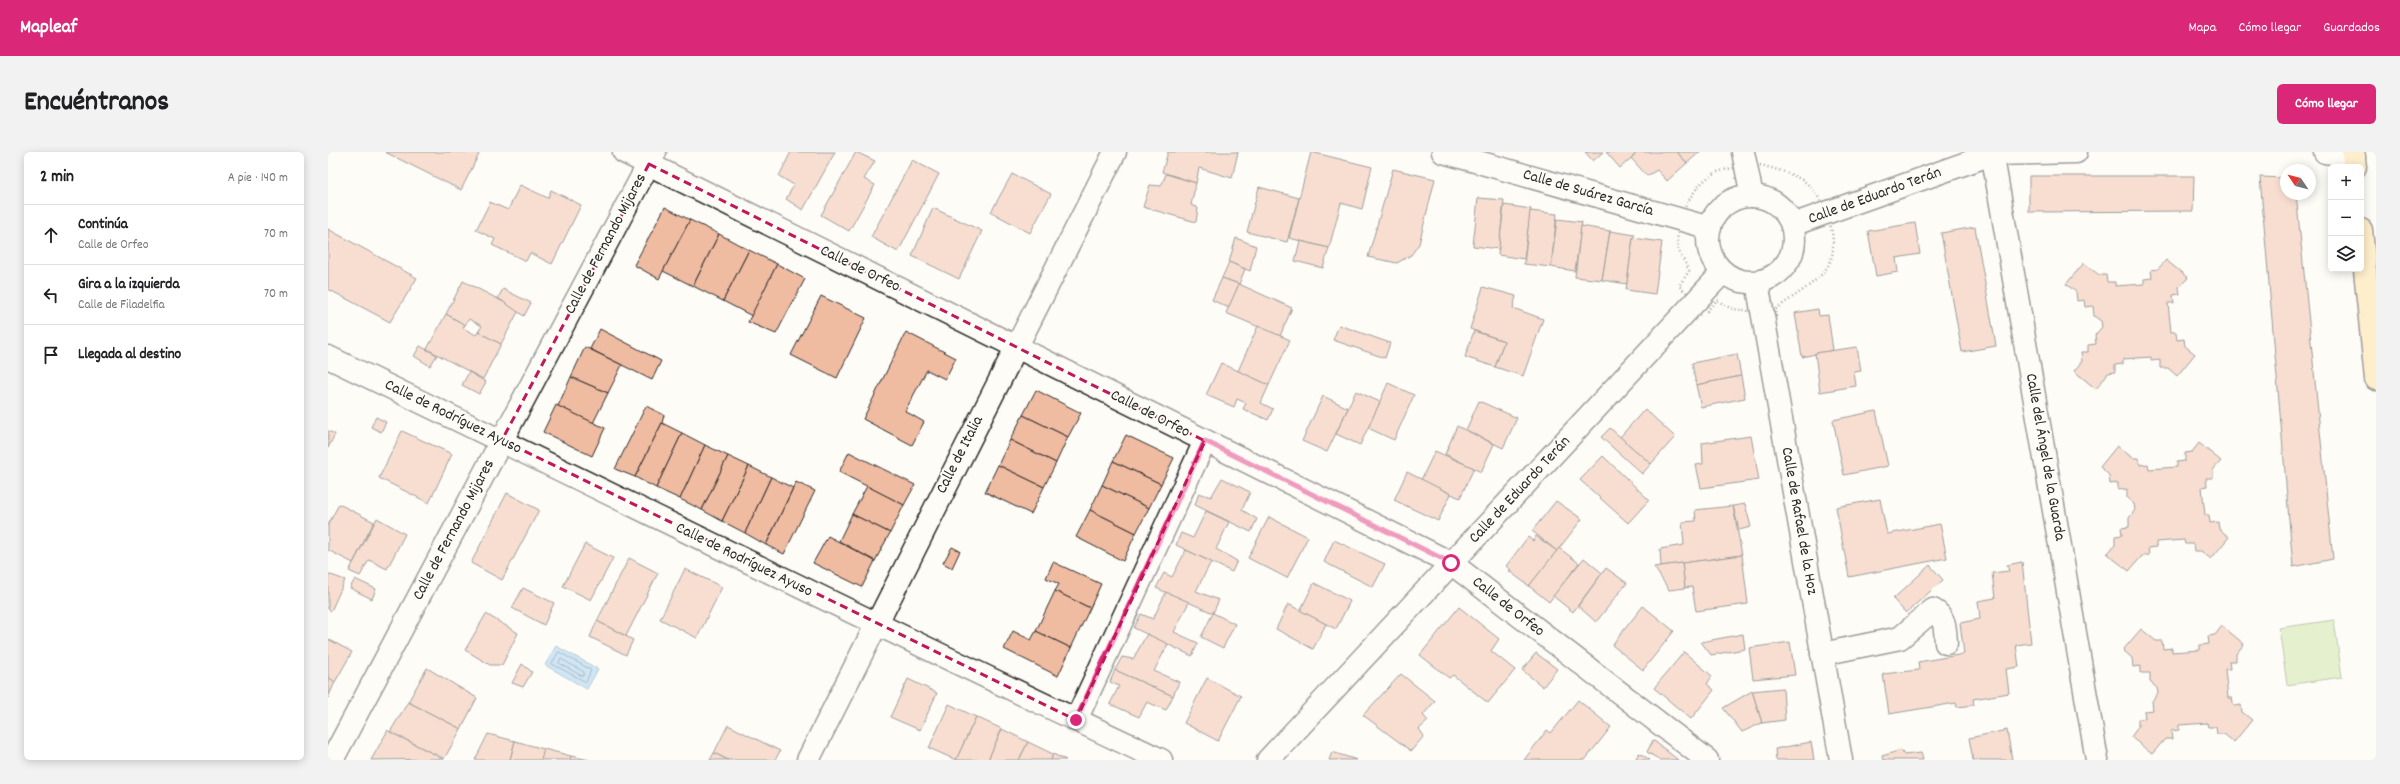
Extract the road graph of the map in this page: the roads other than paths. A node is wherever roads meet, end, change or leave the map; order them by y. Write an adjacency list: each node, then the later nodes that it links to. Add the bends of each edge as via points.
1 (624, 152): 7 (street, Calle de Orfeo)
2 (1115, 152): 16 (street, Calle de Italia)
3 (1443, 152): 12 (street, Calle de Suárez García)
4 (2076, 152): 6 (street, Calle de Eduardo Terán)
5 (2325, 152): 8 (street)
6 (1992, 153): 11 (street, Calle de Eduardo Terán); 32 (street, Calle del Ángel de la Guarda)
7 (652, 158): 16 (street, Calle de Orfeo); 19 (street, Calle de Fernando Mijares)
8 (2354, 158)
9 (1744, 160): 10 (street)
10 (1752, 196): 11 (street, via 1776,204); 12 (street, via 1738,198 1725,205 1716,215)
11 (1792, 225): 15 (street, via 1794,238 1787,262 1779,272)
12 (1710, 228): 14 (street, via 1710,252)
13 (2362, 236): 18 (main road)
14 (1723, 272): 15 (street, via 1734,279); 21 (street, Calle de Eduardo Terán, via 1702,309)
15 (1757, 282): 24 (street, Calle de Rafael de la Hoz)
16 (1016, 346): 20 (street, Calle de Orfeo); 22 (street, Calle de Italia)
17 (328, 357): 19 (street, Calle de Rodríguez Ayuso)
18 (2376, 379)
19 (502, 440): 22 (street, Calle de Rodríguez Ayuso); 26 (street, Calle de Fernando Mijares)
20 (1205, 441): 21 (street, Calle de Orfeo); 25 (street)
21 (1451, 563): 29 (street, Calle de Eduardo Terán); 30 (street, Calle de Orfeo)
22 (875, 625): 25 (street, Calle de Rodríguez Ayuso); 27 (street, Calle de Italia)
23 (1946, 643): 24 (street, via 1945,626 1940,614 1933,610 1900,638)
24 (1822, 654): 31 (street, Calle de Rafael de la Hoz)
25 (1076, 720): 28 (street, Calle de Rodríguez Ayuso)
26 (332, 760)
27 (808, 760)
28 (1161, 760)
29 (1268, 760)
30 (1707, 760)
31 (1841, 760)
32 (2097, 760)

